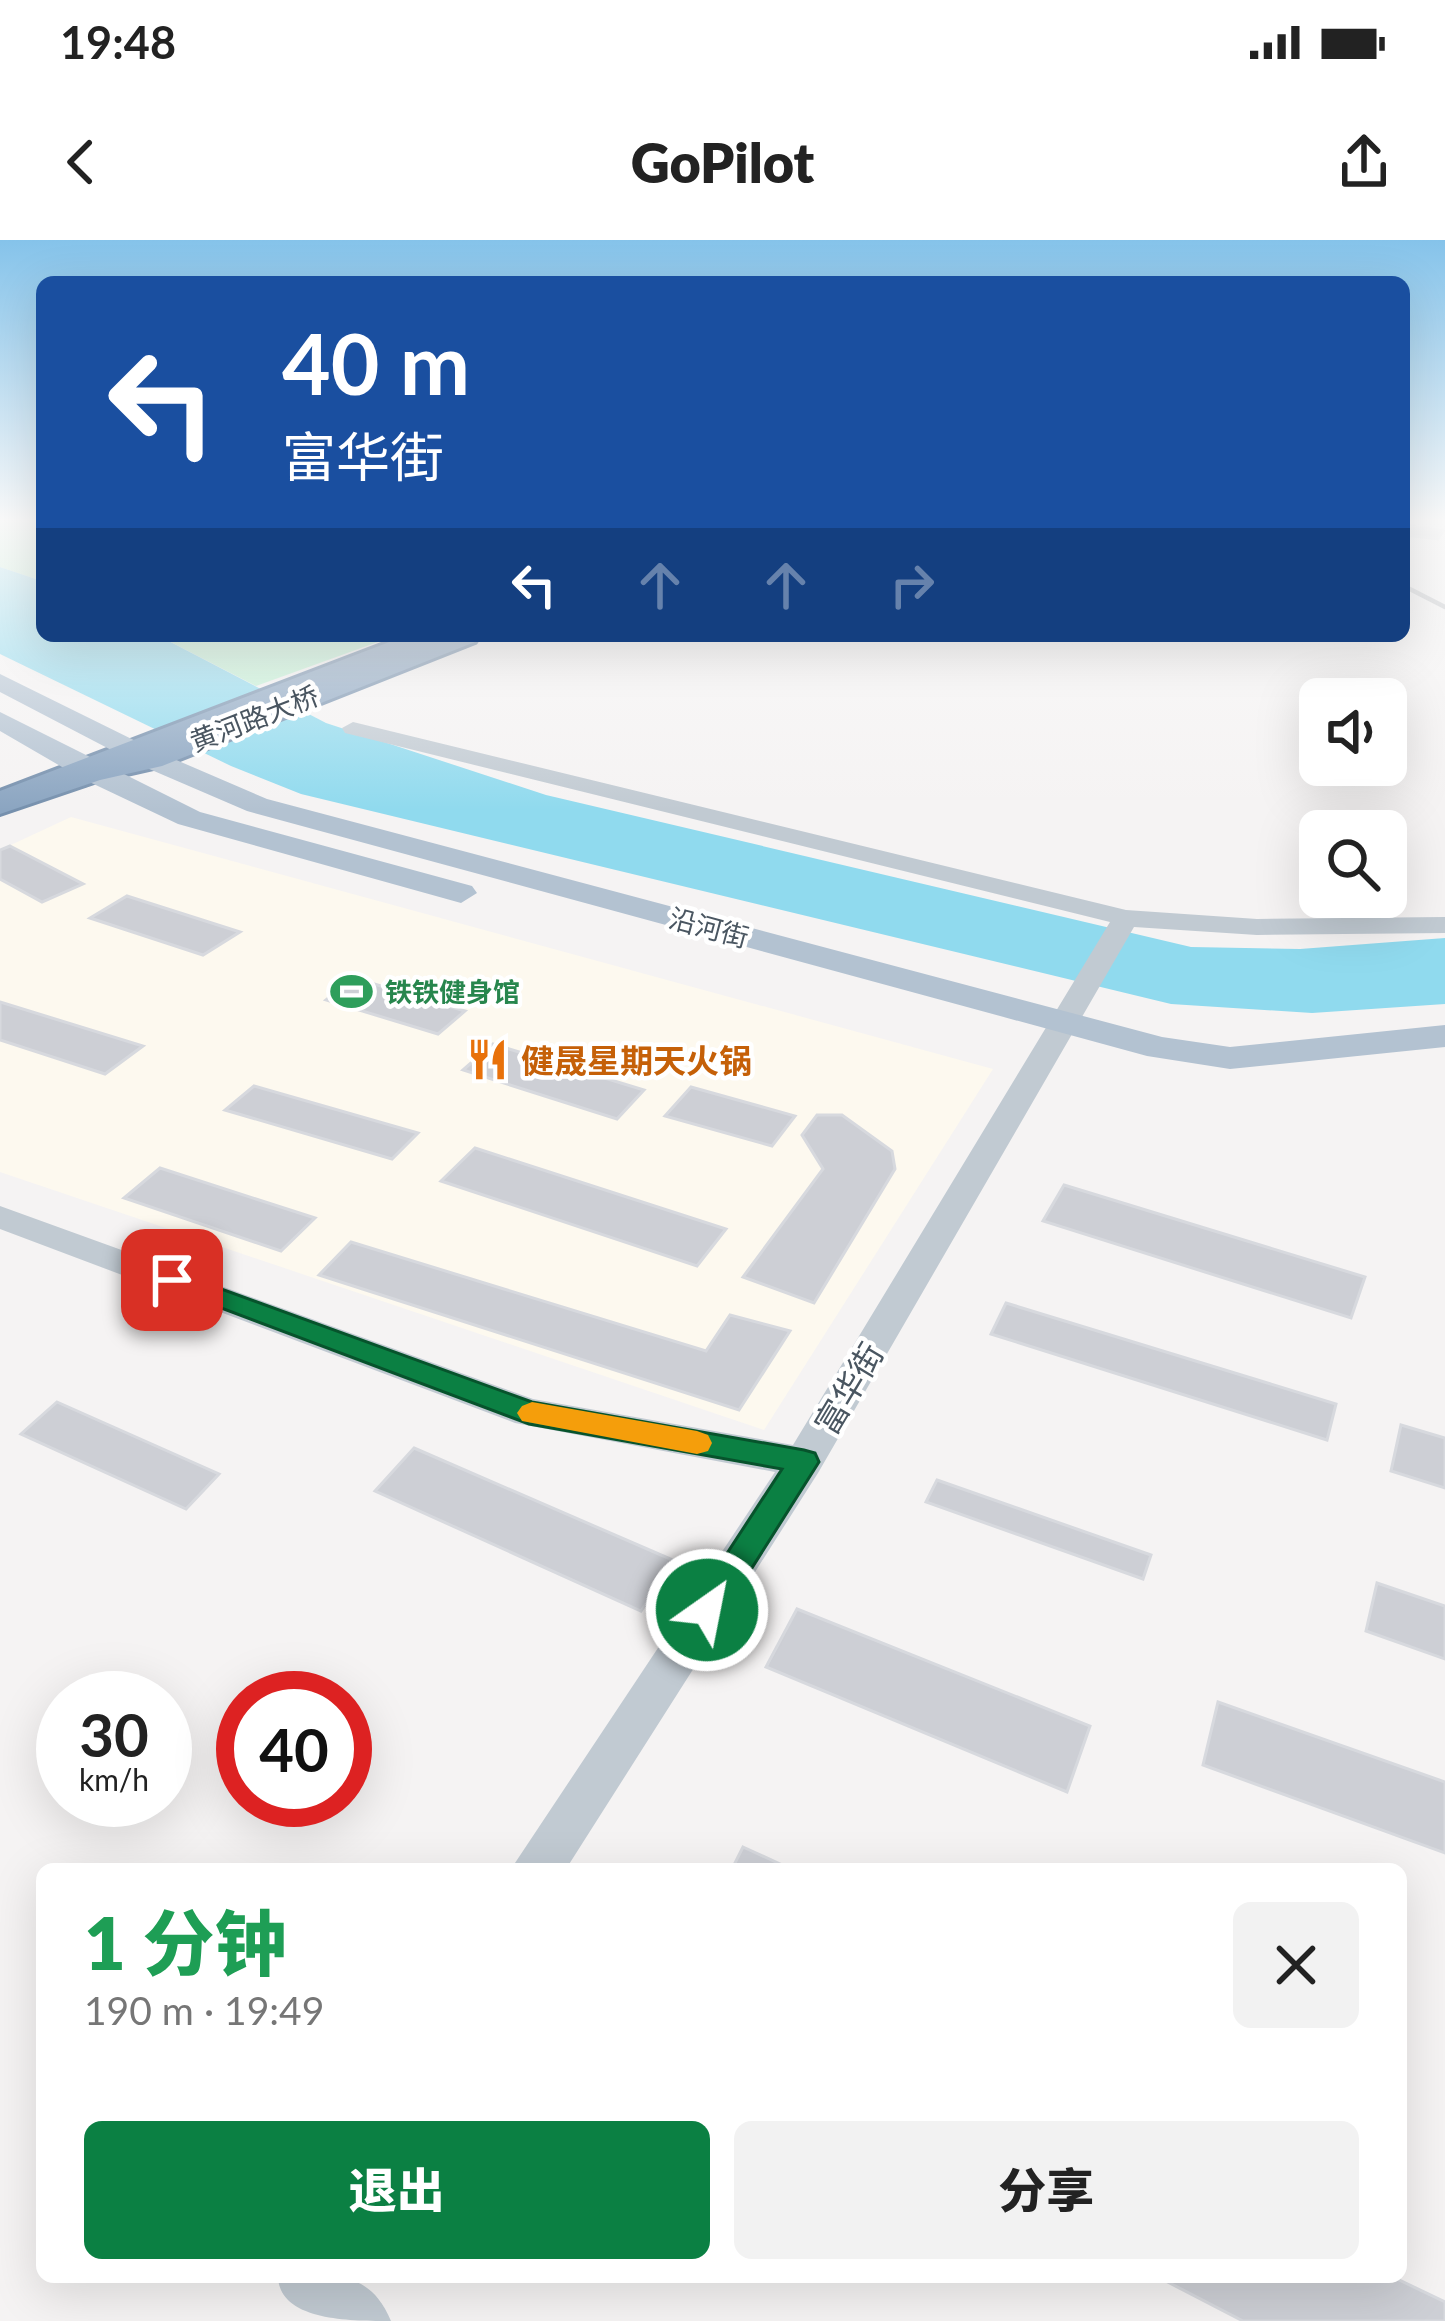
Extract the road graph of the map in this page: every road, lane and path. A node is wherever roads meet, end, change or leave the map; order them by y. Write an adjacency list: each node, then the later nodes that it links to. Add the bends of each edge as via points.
1 (416, 642): 6 (highway, 黄河路大桥)
2 (449, 642): 6 (highway, 黄河路大桥)
3 (0, 682): 6 (main road, 沿河街)
4 (0, 721): 7 (main road, 沿河街)
5 (353, 728): 9 (street)
6 (155, 749): 7 (highway); 11 (main road, 沿河街, via 257,805)
7 (91, 772): 8 (highway); 11 (main road, 沿河街, via 249,837)
8 (0, 803)
9 (1126, 918): 10 (street, via 1257,927); 11 (street, 富华街)
10 (1445, 925)
11 (1067, 1023): 12 (main road, 沿河街, via 1230,1058); 13 (main road, 沿河街, via 1153,1072 1238,1084); 15 (street, 富华街)
12 (1445, 1036)
13 (1445, 1064)
14 (0, 1216): 15 (street, 富华街, via 529,1413)
15 (804, 1462): 16 (street)
16 (541, 1863)
17 (309, 2283): 18 (street)
18 (359, 2321)

